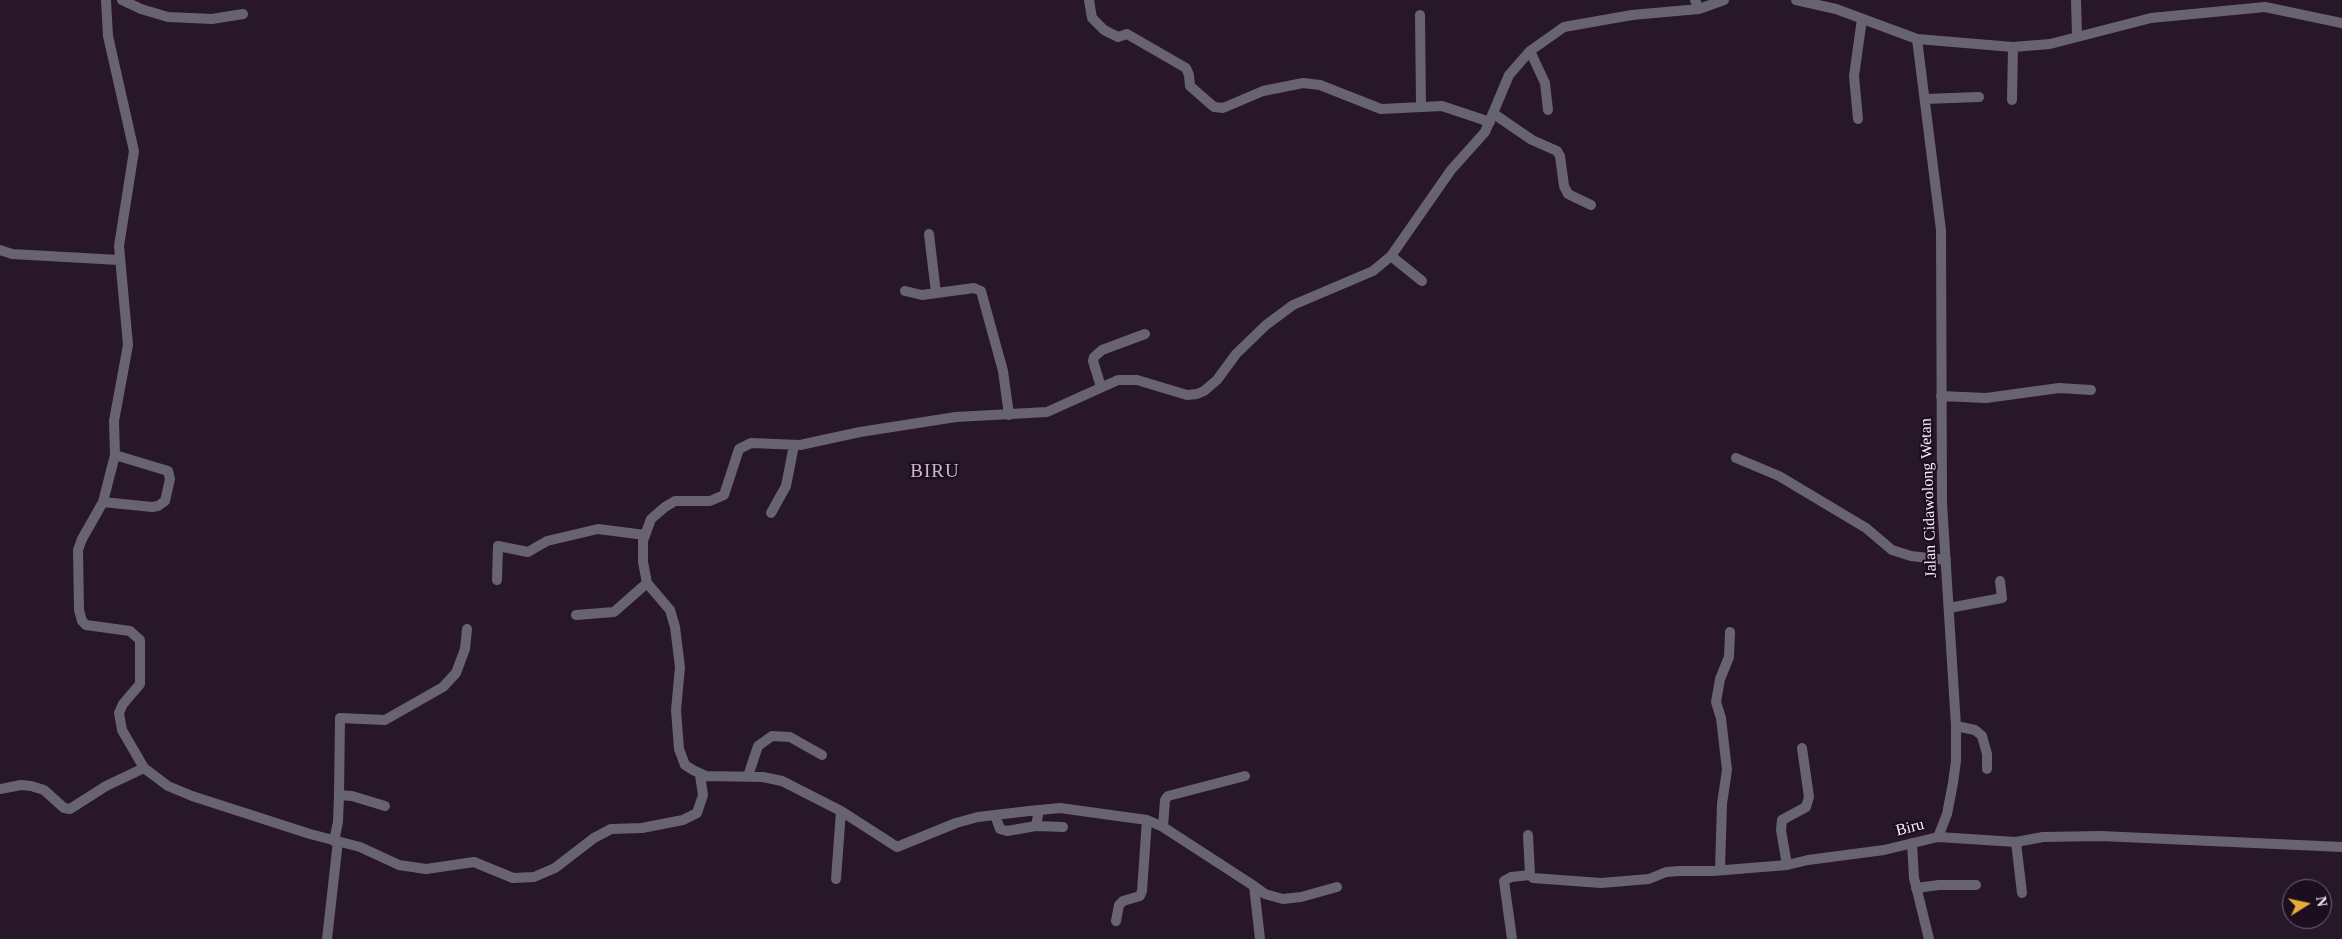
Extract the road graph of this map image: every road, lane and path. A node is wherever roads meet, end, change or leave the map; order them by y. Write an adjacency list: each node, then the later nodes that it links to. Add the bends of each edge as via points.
1 (106, 0): 27 (street, via 109,44 134,150)
2 (122, 0): 8 (street, via 168,17 212,19)
3 (1089, 0): 19 (street, via 1092,18 1104,30 1118,37 1128,34 1186,68 1190,86 1214,108 1223,108 1263,91 1302,83 1320,85 1381,109)
4 (1724, 0): 7 (street)
5 (1796, 0): 10 (street, via 1836,8)
6 (2076, 0): 12 (street)
7 (1697, 4): 15 (street, via 1564,27)
8 (243, 14)
9 (1420, 14): 19 (street)
10 (1862, 19): 13 (street); 22 (street, via 1854,76)
11 (2342, 23): 12 (street, via 2265,7 2151,18)
12 (2077, 36): 14 (street, via 2050,44)
13 (1917, 38): 14 (street); 17 (street)
14 (2013, 47): 18 (street)
15 (1530, 51): 20 (street, via 1546,83); 21 (street, via 1510,75)
16 (1979, 97): 17 (street)
17 (1925, 99): 34 (street, Jalan Cidawolong Wetan, via 1941,230)
18 (2012, 100)
19 (1421, 107): 21 (street, via 1442,106)
20 (1548, 110)
21 (1492, 118): 23 (street, via 1557,151 1568,194); 26 (street, via 1485,132 1451,170)
22 (1858, 120)
23 (1590, 205)
24 (929, 234): 30 (street)
25 (0, 250): 27 (street, via 12,254)
26 (1391, 256): 28 (street); 32 (street, via 1373,271 1320,292 1283,312 1236,354 1217,380 1197,394 1186,395 1137,380 1118,380)
27 (119, 260): 37 (street, via 128,345 114,421)
28 (1422, 280)
29 (905, 291): 30 (street, via 922,295)
30 (936, 293): 35 (street, via 974,288 984,294)
31 (1145, 334): 32 (street, via 1102,350 1094,357)
32 (1101, 388): 35 (street, via 1054,410)
33 (2091, 390): 34 (street, via 2059,388 1986,398)
34 (1941, 396): 42 (street, Jalan Cidawolong Wetan)
35 (1010, 414): 36 (street, via 946,418)
36 (794, 445): 40 (street, via 786,486); 41 (street, via 744,445 739,449 724,495 710,501 675,501 651,519)
37 (115, 455): 39 (street); 39 (street, via 168,471 170,479 165,502 152,507)
38 (1736, 458): 42 (street, via 1779,476 1866,528 1892,550)
39 (103, 502): 53 (street, via 78,550 79,610 86,625 130,631 140,640 140,684 119,713 122,730)
40 (771, 513)
41 (645, 535): 43 (street, via 598,530 553,539 528,552 501,545 497,548); 45 (street, via 643,562)
42 (1946, 560): 46 (street, Jalan Cidawolong Wetan)
43 (497, 580)
44 (2000, 581): 46 (street, via 2002,598)
45 (647, 583): 47 (street, via 614,612); 55 (street, via 670,610 675,626 680,667 676,710 680,749 685,764)
46 (1949, 608): 50 (street, Jalan Cidawolong Wetan)
47 (576, 615)
48 (467, 629): 59 (street, via 466,649 456,673 431,696 385,720 340,718)
49 (1730, 632): 75 (street, via 1729,656 1716,702 1727,770 1722,804)
50 (1956, 726): 54 (street, via 1975,730 1982,736); 69 (street, Jalan Cidawolong Wetan, via 1953,783 1947,814)
51 (1802, 748): 74 (street, via 1809,797 1806,807 1782,820 1780,830)
52 (822, 755): 56 (street, via 790,737 772,736 758,746)
53 (144, 768): 58 (street, via 106,786 70,809 64,808 44,790 31,786); 70 (street, via 168,786 192,796)
54 (1987, 769)
55 (700, 775): 56 (street); 70 (street, via 703,795 697,813 683,820 642,828 611,829 555,868 534,878 513,878 474,862 426,869 399,865 360,847)
56 (748, 776): 62 (street, via 782,781)
57 (1245, 776): 67 (street, via 1168,796)
58 (0, 788)
59 (339, 795): 60 (street); 70 (street)
60 (385, 806)
61 (1039, 810): 63 (street); 64 (street, via 1060,808); 65 (street)
62 (841, 812): 63 (street, via 897,847 956,823); 77 (street)
63 (995, 815): 65 (street, via 1003,831)
64 (1147, 820): 67 (street); 83 (street, via 1142,891 1140,896 1119,905)
65 (1036, 826): 66 (street)
66 (1063, 827)
67 (1163, 827): 79 (street)
68 (1528, 835): 76 (street)
69 (1938, 837): 71 (street, Biru); 72 (street, Biru)
70 (336, 841): 84 (street)
71 (2016, 842): 73 (street, Biru, via 2043,837 2101,836); 82 (street)
72 (1912, 843): 74 (street, Biru); 81 (street, via 1910,854)
73 (2342, 847)
74 (1787, 865): 75 (street, Biru)
75 (1720, 869): 76 (street, Biru, via 1672,871 1648,879 1601,883 1536,879)
76 (1530, 875): 86 (street, via 1504,881)
77 (836, 879)
78 (1976, 885): 81 (street, via 1940,884)
79 (1254, 886): 80 (street, via 1270,896 1283,899); 85 (street)
80 (1337, 887)
81 (1916, 888): 87 (street)
82 (2022, 893)
83 (1116, 921)
84 (327, 939)
85 (1260, 939)
86 (1512, 939)
87 (1929, 939)

